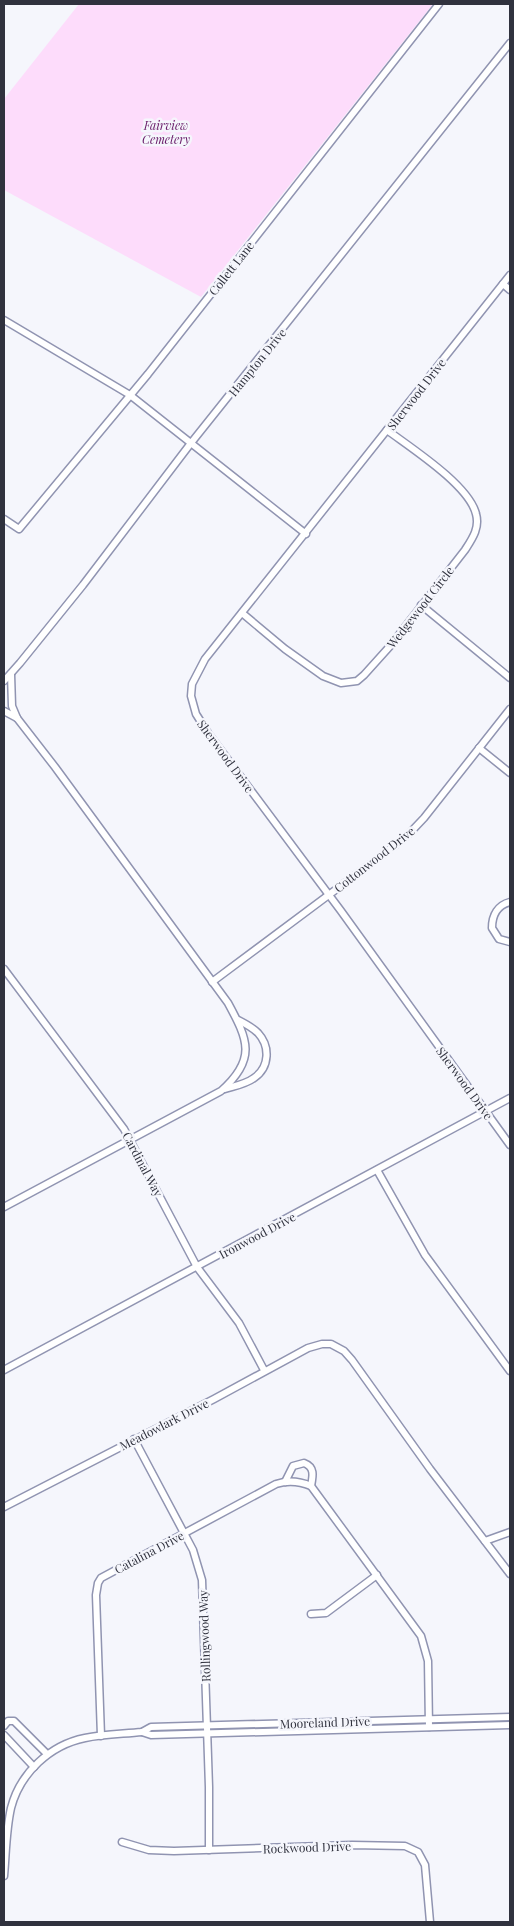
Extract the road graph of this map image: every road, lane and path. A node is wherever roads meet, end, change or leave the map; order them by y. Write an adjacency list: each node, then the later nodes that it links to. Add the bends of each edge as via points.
1 (439, 4): 7 (street, Collett Lane)
2 (510, 43): 9 (street, Hampton Drive)
3 (510, 275): 4 (street, Sherwood Drive)
4 (503, 284): 5 (street); 8 (street, Sherwood Drive)
5 (510, 290)
6 (4, 320): 7 (street)
7 (130, 395): 9 (street); 10 (street, Collett Lane, via 19,529)
8 (387, 430): 11 (street, Sherwood Drive); 12 (street, Wedgewood Circle, via 464,492 476,514 474,536)
9 (191, 443): 11 (street); 14 (street, Hampton Drive)
10 (4, 519)
11 (306, 534): 13 (street, Sherwood Drive)
12 (421, 605): 13 (street, Wedgewood Circle, via 364,675 357,681 345,683 323,676); 15 (street)
13 (242, 613): 22 (street, Sherwood Drive, via 202,664 192,684 192,705 208,733)
14 (11, 674): 16 (street, Hampton Drive); 19 (street, via 12,706)
15 (510, 678)
16 (4, 681)
17 (510, 709): 20 (street, Cottonwood Drive)
18 (4, 711): 19 (street)
19 (17, 718): 26 (street)
20 (479, 748): 21 (street); 22 (street, Cottonwood Drive, via 405,838)
21 (510, 773)
22 (329, 895): 26 (street, Cottonwood Drive); 30 (street, Sherwood Drive)
23 (510, 902): 24 (street, via 498,909 492,928 499,939)
24 (510, 942)
25 (4, 969): 31 (street, Cardinal Way)
26 (212, 982): 27 (street)
27 (236, 1019): 28 (street, via 246,1045 243,1065); 28 (street, via 260,1036 266,1047 266,1060 255,1078)
28 (222, 1090): 31 (street)
29 (510, 1098): 30 (street, Ironwood Drive)
30 (486, 1112): 32 (street, Sherwood Drive); 33 (street, Ironwood Drive)
31 (131, 1140): 34 (street); 35 (street, Cardinal Way)
32 (510, 1145)
33 (377, 1170): 35 (street, Ironwood Drive); 38 (street, via 425,1255)
34 (4, 1207)
35 (197, 1267): 36 (street, Ironwood Drive); 37 (street, Cardinal Way, via 239,1324)
36 (4, 1370)
37 (264, 1370): 39 (street, Meadowlark Drive); 45 (street, Meadowlark Drive, via 308,1348 324,1344 339,1348 352,1360)
38 (510, 1372)
39 (134, 1439): 42 (street, Meadowlark Drive); 44 (street, Rollingwood Way)
40 (285, 1482): 41 (street); 41 (street, via 293,1466 304,1463 313,1472); 44 (street, Catalina Drive)
41 (311, 1486): 47 (street)
42 (4, 1507)
43 (510, 1532): 45 (street)
44 (184, 1533): 51 (street, Rollingwood Way, via 197,1560 203,1585); 58 (street, Catalina Drive, via 105,1574 98,1583)
45 (485, 1541): 46 (street)
46 (510, 1574)
47 (377, 1575): 48 (street, via 326,1613); 50 (street, via 424,1642 428,1661)
48 (311, 1614)
49 (510, 1717): 50 (street, Mooreland Drive)
50 (429, 1719): 51 (street, Mooreland Drive); 54 (street)
51 (206, 1725): 55 (street, Mooreland Drive, via 152,1727); 57 (street, Rollingwood Way)
52 (510, 1725): 54 (street, Mooreland Drive)
53 (4, 1726): 59 (street, via 8,1721 14,1722)
54 (429, 1727): 57 (street, Mooreland Drive)
55 (142, 1732): 57 (street, Mooreland Drive, via 151,1735); 58 (street, Mooreland Drive)
56 (4, 1735): 60 (street)
57 (207, 1735): 62 (street, Rollingwood Way)
58 (100, 1736): 59 (street, Mooreland Drive, via 75,1740)
59 (47, 1754): 60 (street, Mooreland Drive)
60 (34, 1767): 63 (street, Mooreland Drive, via 13,1802)
61 (122, 1842): 62 (street, Rockwood Drive, via 149,1850)
62 (209, 1850): 64 (street, Rockwood Drive, via 406,1846 418,1852 426,1864)
63 (4, 1876)
64 (430, 1922)

